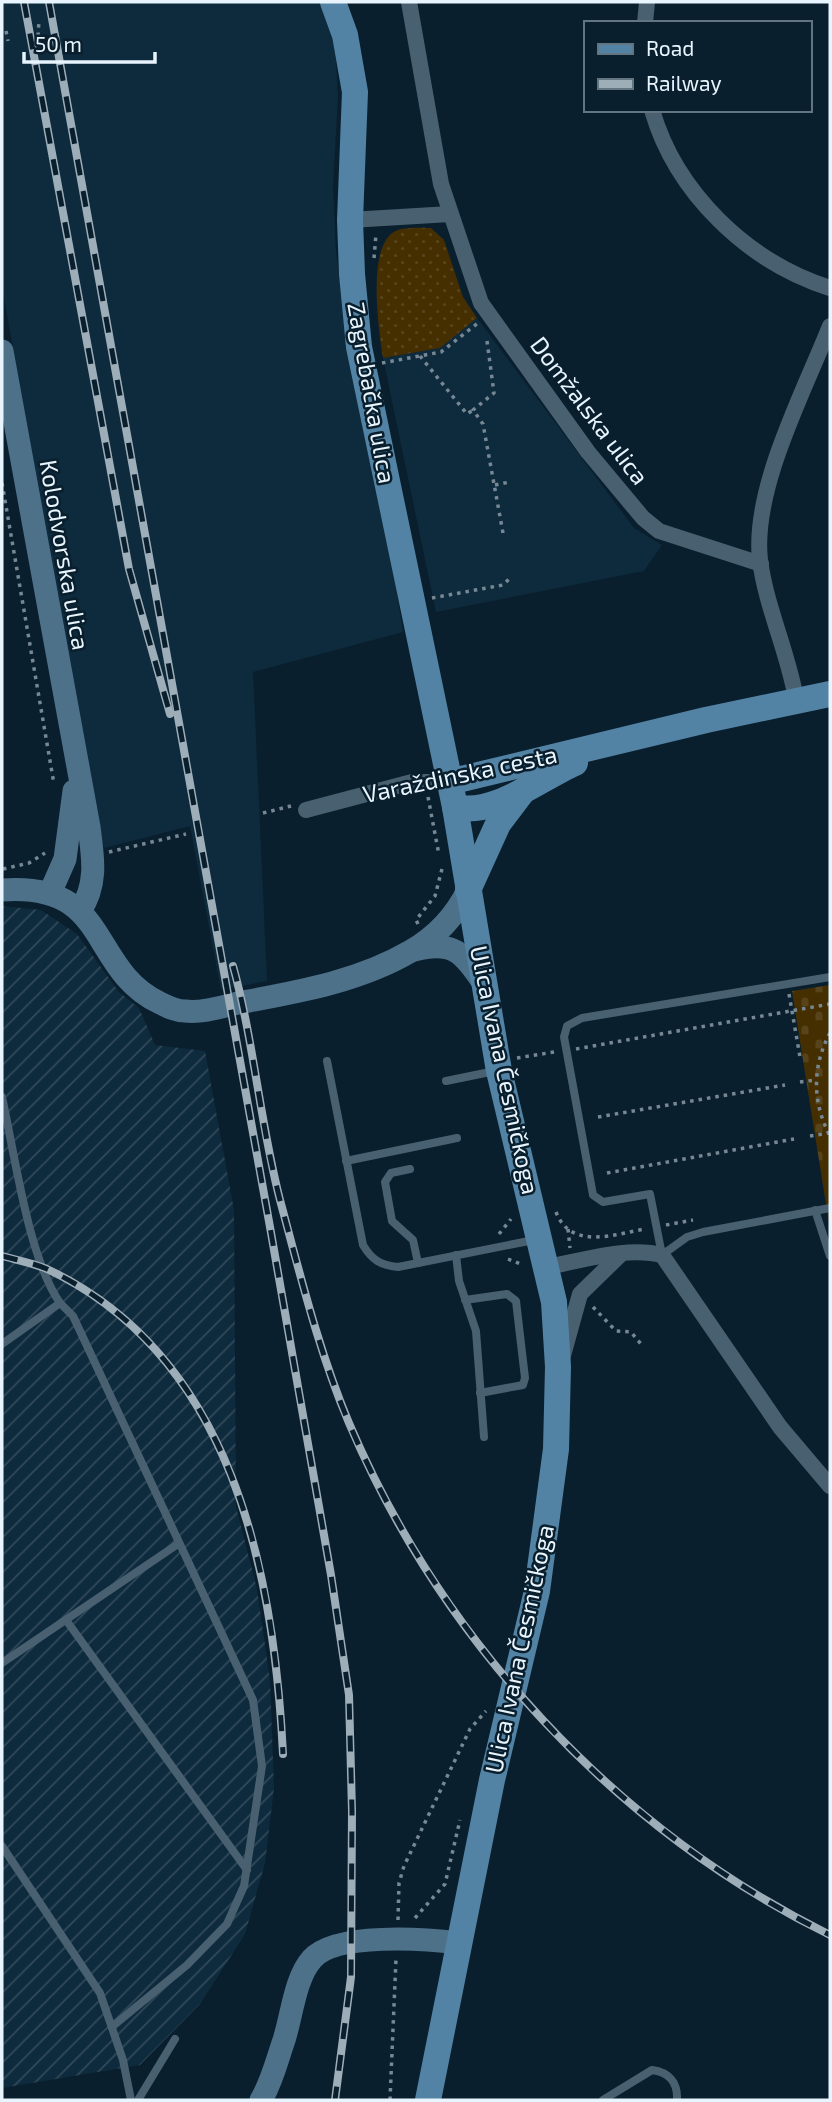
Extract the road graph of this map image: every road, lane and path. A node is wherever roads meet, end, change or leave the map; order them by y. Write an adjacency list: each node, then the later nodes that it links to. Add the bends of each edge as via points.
1 (333, 2): 12 (main road, Zagrebačka ulica, via 345,35 355,92)
2 (409, 2): 10 (street, Domžalska ulica, via 434,152)
3 (647, 2): 5 (street)
4 (39, 20): 7 (path)
5 (645, 21)
6 (6, 30): 8 (path)
7 (38, 36)
8 (8, 41)
9 (653, 112): 14 (street, via 670,158 706,206 757,250)
10 (450, 214): 11 (street); 15 (street, Domžalska ulica, via 472,285)
11 (377, 218): 12 (street); 13 (path)
12 (350, 220): 37 (main road, Zagrebačka ulica, via 359,347)
13 (373, 267)
14 (830, 288)
15 (489, 314): 16 (path); 29 (street, Domžalska ulica, via 624,498 659,531)
16 (475, 325): 20 (path, via 441,352); 23 (path, via 487,341 494,393)
17 (830, 326): 29 (street, via 766,491)
18 (2, 351): 24 (main road, Kolodvorska ulica)
19 (378, 354): 21 (path)
20 (420, 356): 21 (path); 23 (path, via 467,414)
21 (380, 363): 22 (path)
22 (381, 373)
23 (473, 410): 27 (path, via 483,424)
24 (8, 428): 35 (main road, Kolodvorska ulica)
25 (510, 482): 27 (path)
26 (2, 483): 38 (path)
27 (495, 486): 28 (path)
28 (503, 533)
29 (761, 564): 33 (street)
30 (511, 577): 31 (path, via 503,585)
31 (427, 599)
32 (830, 694): 33 (main road, Varaždinska cesta)
33 (796, 699): 34 (main road, Varaždinska cesta)
34 (614, 744): 36 (main road, Varaždinska cesta); 37 (main road, Varaždinska cesta)
35 (76, 767): 47 (main road, Kolodvorska ulica, via 68,847); 48 (main road, Kolodvorska ulica, via 93,866 90,893)
36 (526, 787): 37 (main road, Varaždinska cesta, via 481,807); 46 (main road, via 498,824)
37 (443, 790): 39 (street, Varaždinska cesta); 46 (main road, Ulica Ivana Česmičkoga); 49 (path, via 442,870 435,896)
38 (55, 792)
39 (306, 810): 40 (path, via 296,805)
40 (263, 813)
41 (186, 834): 43 (path)
42 (49, 843): 44 (path, via 36,860)
43 (99, 854)
44 (2, 870)
45 (2, 890): 47 (main road)
46 (468, 890): 50 (main road, via 445,925); 52 (main road, Ulica Ivana Česmičkoga)
47 (50, 893): 48 (main road)
48 (80, 911): 50 (main road, via 136,988 158,1003 186,1012 329,984)
49 (418, 923)
50 (412, 951): 52 (main road, via 437,946 454,950)
51 (830, 977): 53 (lane)
52 (484, 984): 61 (main road, Ulica Ivana Česmičkoga)
53 (788, 985): 55 (path); 83 (lane, via 582,1018 567,1026 566,1051 593,1195 603,1202 650,1194)
54 (830, 1004): 55 (path)
55 (792, 1011): 57 (path); 59 (path)
56 (830, 1033): 62 (path)
57 (574, 1049)
58 (559, 1051): 61 (path)
59 (800, 1057)
60 (327, 1061): 72 (lane)
61 (507, 1065): 63 (lane); 79 (main road, Ulica Ivana Česmičkoga)
62 (816, 1080): 64 (path); 68 (path, via 819,1108)
63 (446, 1081)
64 (800, 1082)
65 (785, 1085): 67 (path)
66 (2, 1097): 89 (lane, via 36,1252)
67 (598, 1117)
68 (829, 1134): 69 (path)
69 (810, 1136)
70 (457, 1138): 72 (lane)
71 (794, 1139): 74 (path)
72 (346, 1161): 85 (lane, via 363,1245 372,1258 384,1266)
73 (410, 1169): 85 (lane, via 391,1173 385,1182 392,1221 413,1240)
74 (607, 1173)
75 (830, 1208): 76 (lane)
76 (815, 1210): 83 (lane, via 703,1232); 84 (lane)
77 (568, 1229): 78 (path)
78 (569, 1237)
79 (540, 1239): 80 (lane); 86 (main road, Ulica Ivana Česmičkoga)
80 (456, 1255): 85 (lane); 87 (lane)
81 (504, 1255): 86 (path)
82 (621, 1255): 83 (street); 86 (street); 92 (street, via 580,1294 569,1343)
83 (662, 1255): 95 (street, via 780,1427)
84 (830, 1256)
85 (418, 1263)
86 (538, 1270): 92 (main road, Ulica Ivana Česmičkoga, via 554,1302)
87 (465, 1300): 93 (lane, via 475,1331); 93 (lane, via 507,1294 516,1301 523,1385)
88 (587, 1300): 91 (path, via 616,1331 631,1332)
89 (60, 1303): 90 (lane); 96 (lane, via 73,1316)
90 (2, 1344)
91 (641, 1344)
92 (558, 1367): 103 (main road, Ulica Ivana Česmičkoga, via 556,1448 537,1591)
93 (480, 1393): 94 (lane)
94 (484, 1437)
95 (830, 1486)
96 (178, 1544): 97 (lane); 101 (lane, via 253,1699 262,1766)
97 (65, 1620): 98 (lane); 101 (lane)
98 (2, 1663)
99 (490, 1703): 102 (path, via 470,1729 404,1866)
100 (2, 1846): 105 (lane, via 100,1993)
101 (247, 1870): 105 (lane, via 227,1924 187,1965)
102 (399, 1912)
103 (459, 1943): 109 (main road, via 402,1939 335,1945 322,1951 312,1959 301,1982); 111 (main road, Ulica Ivana Česmičkoga)
104 (394, 1979): 110 (path)
105 (113, 2026): 107 (lane)
106 (175, 2039): 108 (lane)
107 (131, 2100)
108 (138, 2100)
109 (261, 2100)
110 (390, 2100)
111 (428, 2100)
112 (603, 2100): 113 (lane, via 652,2070 669,2076 678,2091)
113 (677, 2100)

